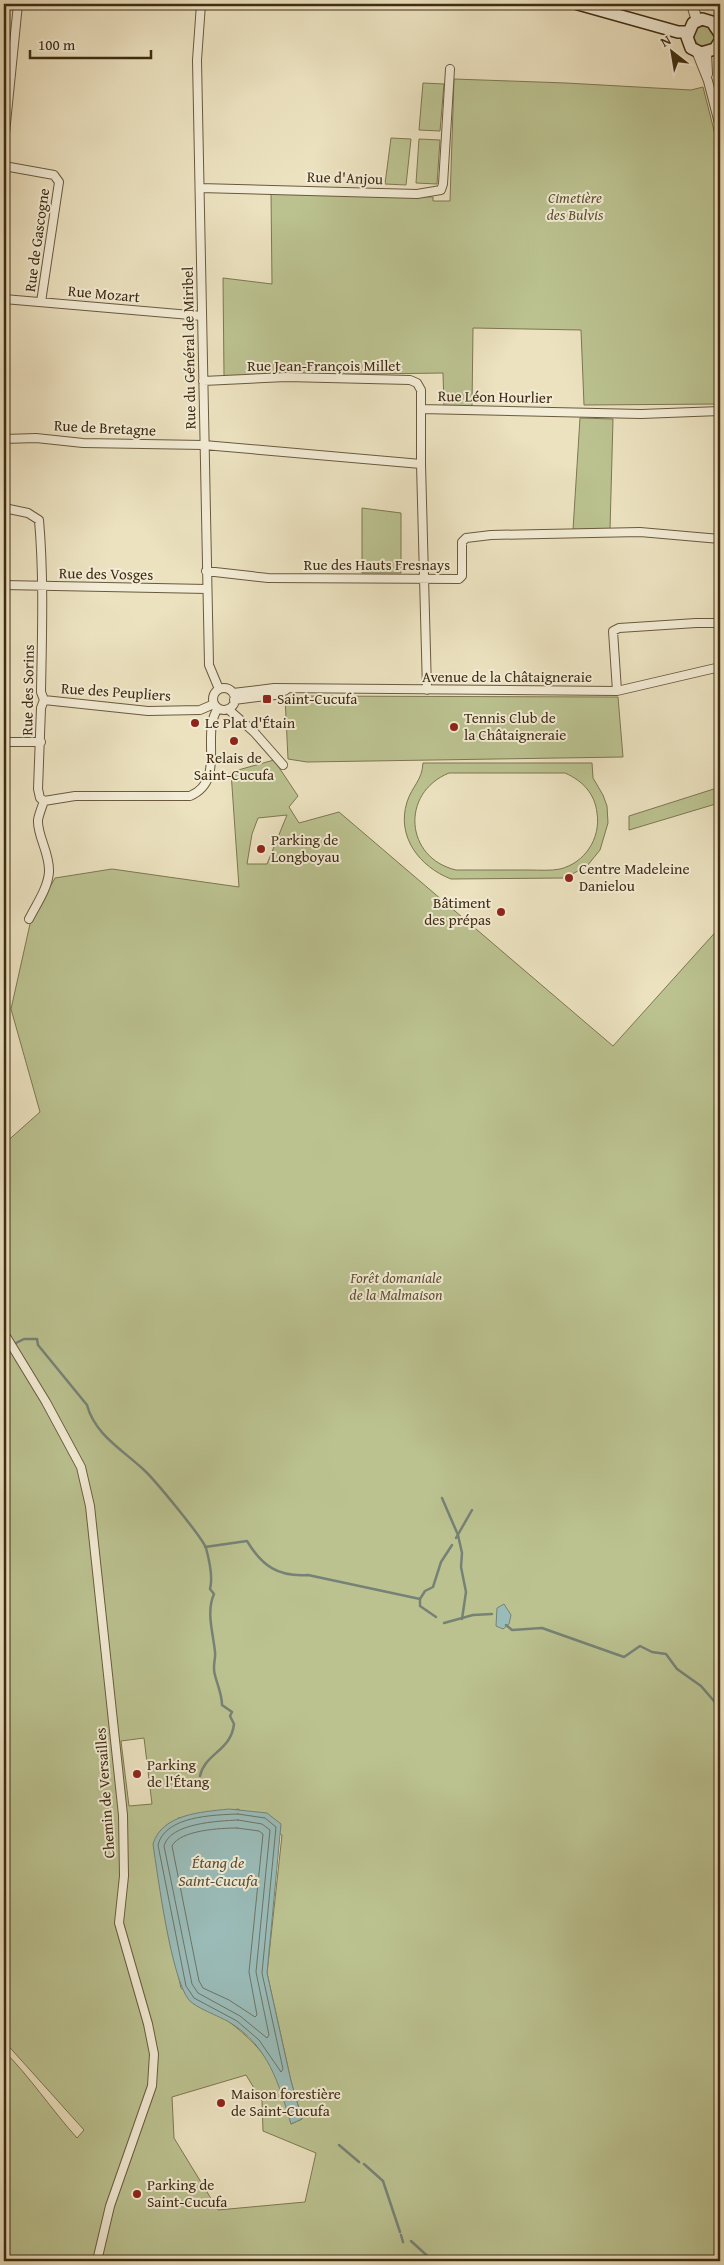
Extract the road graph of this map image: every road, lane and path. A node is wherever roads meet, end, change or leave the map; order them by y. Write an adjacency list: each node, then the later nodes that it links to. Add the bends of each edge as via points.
1 (18, 4): 11 (street)
2 (201, 4): 13 (street, Rue du Général de Miribel, via 197,60)
3 (578, 4): 7 (main road, via 678,32)
4 (692, 4): 5 (street)
5 (697, 20): 6 (main road, via 708,20); 7 (main road)
6 (719, 26)
7 (705, 45): 9 (street); 9 (street)
8 (450, 68): 13 (street, Rue d'Anjou, via 444,184 441,190 399,193)
9 (708, 81): 10 (street)
10 (720, 127)
11 (4, 143)
12 (4, 166): 15 (street, Rue de Gascogne, via 54,175 59,182)
13 (200, 188): 16 (street, Rue du Général de Miribel)
14 (4, 299): 15 (street, Rue Mozart)
15 (41, 302): 16 (street, Rue Mozart)
16 (202, 316): 17 (street, Rue du Général de Miribel)
17 (204, 381): 18 (street, Rue Jean-François Millet, via 286,377 410,380 421,390); 21 (street, Rue du Général de Miribel)
18 (420, 409): 19 (street, Rue Léon Hourlier, via 641,414); 22 (street, Rue Léon Hourlier)
19 (720, 411)
20 (4, 439): 21 (street, Rue de Bretagne)
21 (204, 445): 22 (street); 25 (street, Rue du Général de Miribel)
22 (421, 464): 26 (street, Rue Léon Hourlier)
23 (4, 508): 28 (street, Rue des Sorins, via 28,513 39,520)
24 (720, 539): 26 (street, Rue des Hauts Fresnays, via 640,532 466,538 462,542 462,576 459,579)
25 (206, 571): 26 (street, Rue des Hauts Fresnays, via 268,578); 29 (street, Rue du Général de Miribel)
26 (423, 578): 33 (street, Rue Léon Hourlier)
27 (4, 585): 28 (street, Rue des Vosges)
28 (43, 586): 29 (street, Rue des Vosges); 36 (street, Rue des Sorins, via 41,692)
29 (207, 589): 32 (street, Rue du Général de Miribel, via 209,665)
30 (720, 624): 34 (street, via 686,623 614,631)
31 (720, 667): 34 (street, Avenue de la Châtaigneraie)
32 (219, 689): 35 (street, via 224,688); 37 (street, via 213,699)
33 (428, 690): 34 (street, Avenue de la Châtaigneraie); 35 (street, Avenue de la Châtaigneraie, via 274,688)
34 (617, 691)
35 (234, 697): 38 (street)
36 (44, 700): 37 (street, Rue des Peupliers, via 148,711 200,710); 40 (street, Rue des Sorins)
37 (216, 706): 38 (street); 42 (street, via 212,716 210,769 206,783 197,793 190,796 75,796)
38 (228, 709): 41 (street)
39 (4, 742): 40 (street)
40 (41, 742): 42 (street, Rue des Sorins, via 38,789)
41 (283, 765)
42 (44, 801): 43 (street, Rue des Sorins, via 38,818 49,872)
43 (29, 918)
44 (4, 1333): 45 (street, Chemin de Versailles, via 81,1467 90,1506 123,1815 124,1876 119,1922 154,2054 152,2086 110,2206)
45 (97, 2261)

